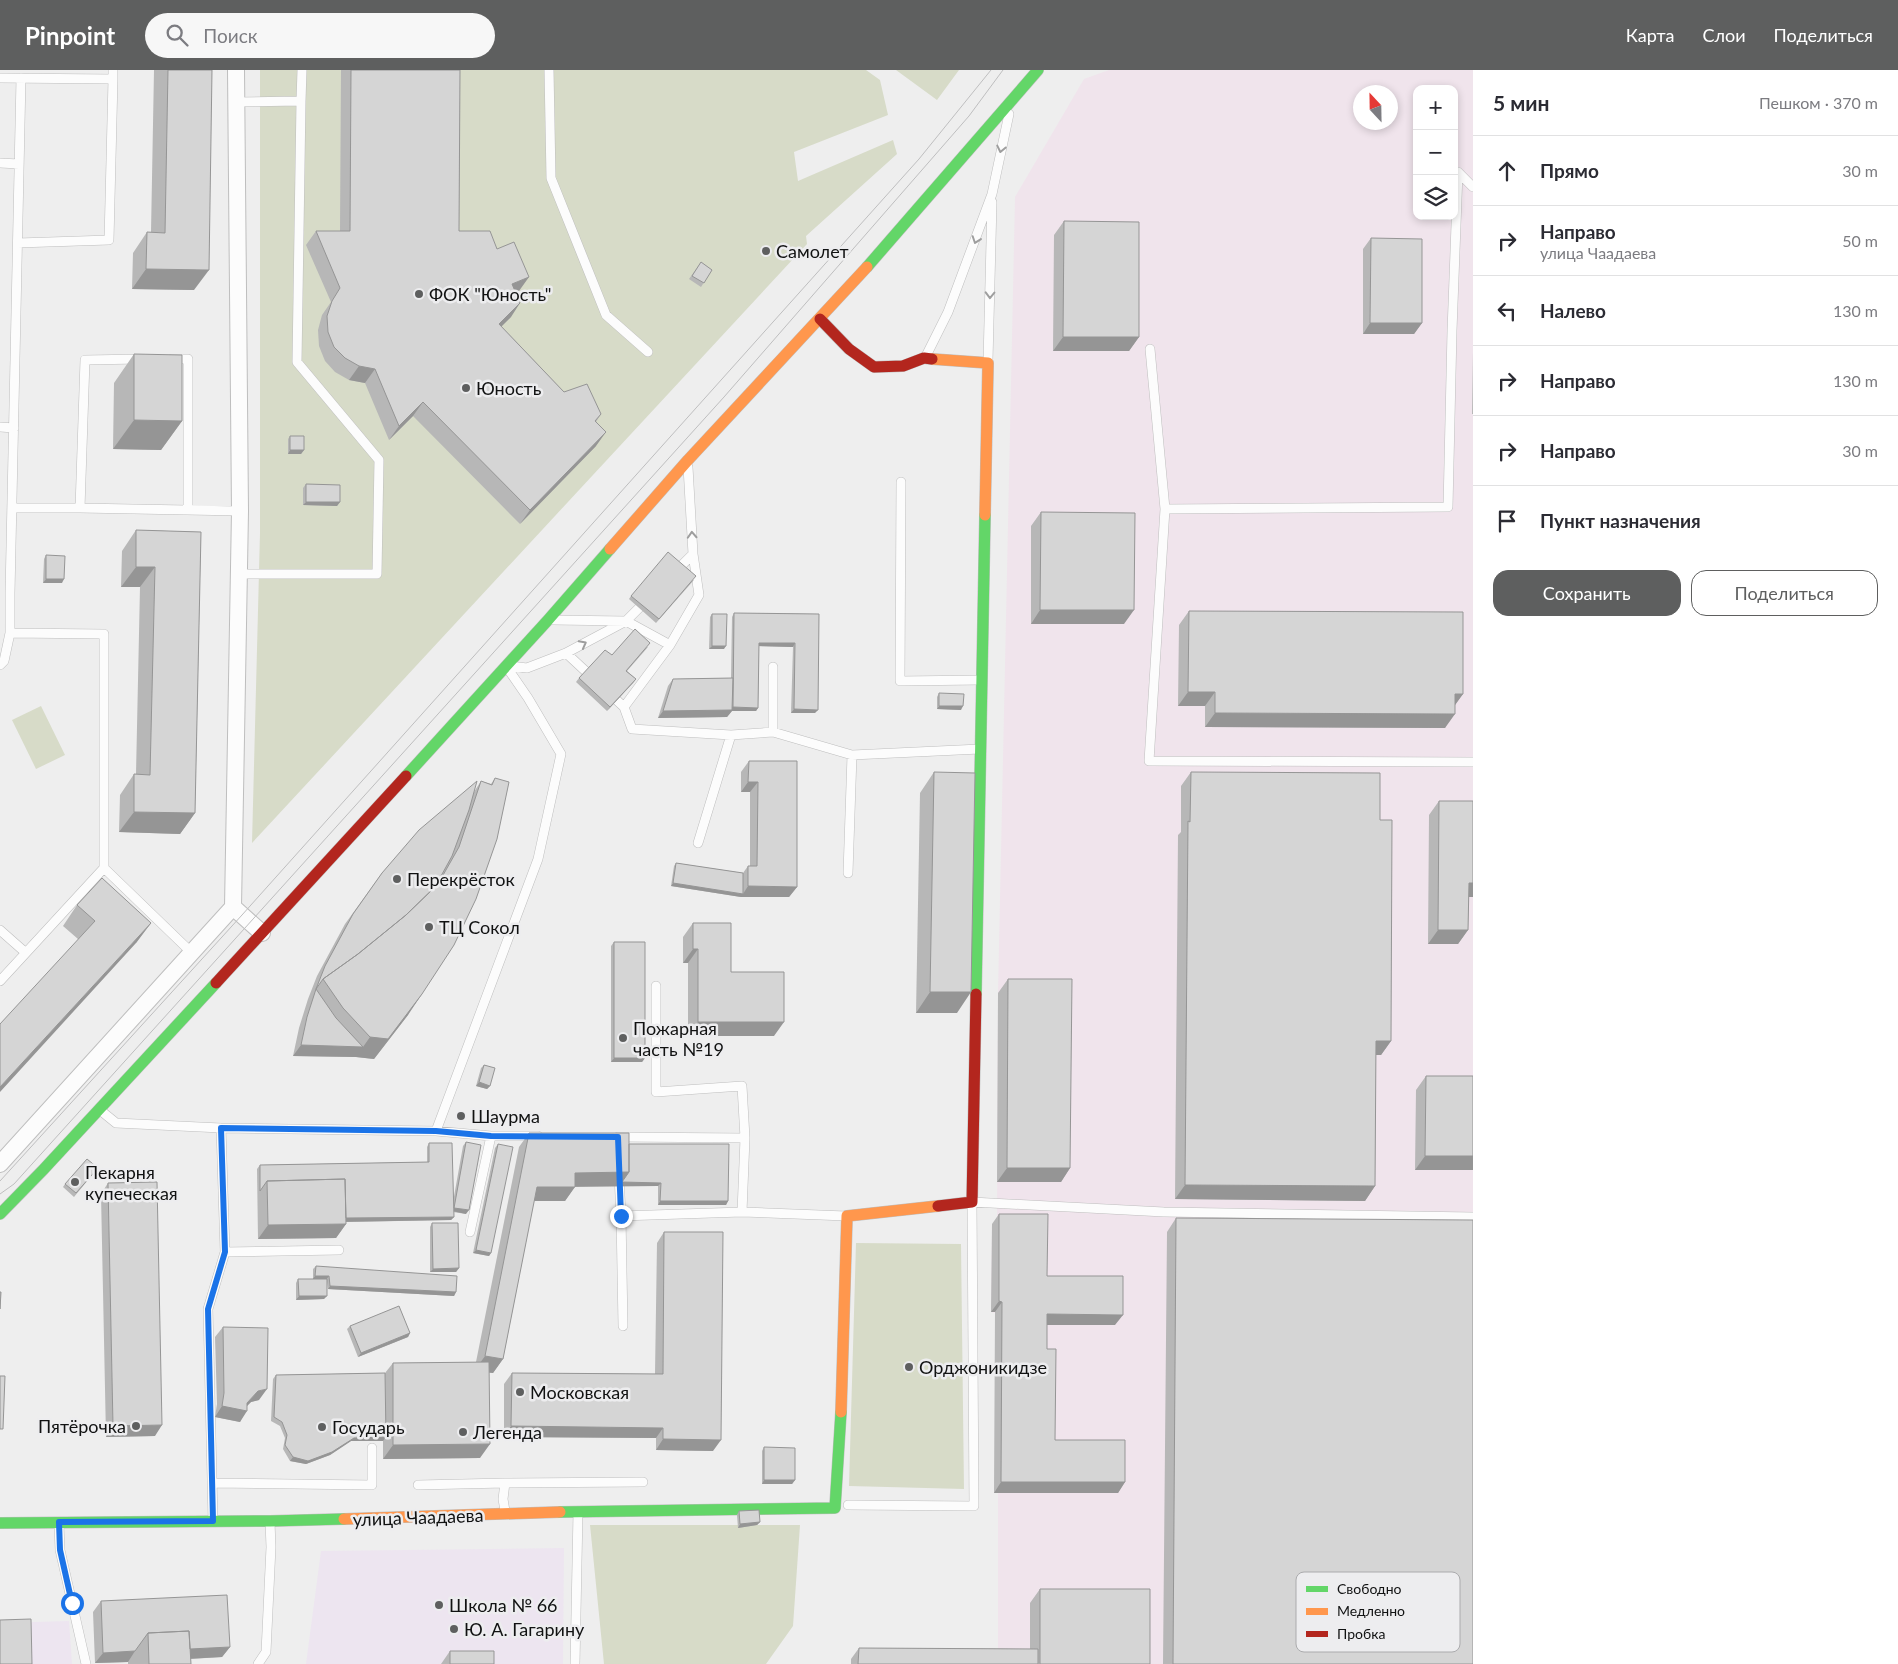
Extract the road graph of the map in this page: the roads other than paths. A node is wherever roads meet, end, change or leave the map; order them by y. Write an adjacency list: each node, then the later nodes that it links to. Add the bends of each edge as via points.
1 (236, 70): 9 (street)
2 (302, 70): 8 (lane)
3 (549, 70): 18 (lane, via 551,178 606,315)
4 (1038, 70): 10 (street)
5 (113, 75): 7 (lane); 15 (lane, via 109,240)
6 (0, 78): 7 (lane)
7 (21, 78): 12 (lane)
8 (301, 101): 9 (lane); 31 (lane, via 297,362 379,460 377,574)
9 (237, 102): 29 (street)
10 (1011, 104): 14 (lane, one-way to 14); 16 (street)
11 (0, 163): 12 (lane)
12 (19, 164): 15 (lane)
13 (1473, 187): 27 (lane, via 1458,172 1448,507)
14 (992, 194): 19 (lane, one-way to 19, via 948,312); 20 (lane, one-way to 20)
15 (18, 243): 22 (lane)
16 (820, 319): 19 (street, via 849,349 874,367 903,366); 23 (street)
17 (1150, 349): 27 (lane)
18 (648, 352)
19 (924, 358): 20 (street)
20 (988, 363): 43 (street)
21 (0, 427): 22 (lane)
22 (14, 428): 25 (lane)
23 (688, 460): 30 (lane, one-way to 23); 35 (street)
24 (901, 482): 43 (lane, via 900,681)
25 (12, 508): 26 (lane); 33 (lane)
26 (80, 508): 28 (lane); 28 (lane, via 85,360 188,359)
27 (1165, 509): 49 (lane, via 1149,761)
28 (188, 510): 29 (lane)
29 (240, 511): 31 (street)
30 (693, 554): 32 (lane); 38 (lane, via 699,595)
31 (238, 574): 53 (street)
32 (666, 581)
33 (5, 593): 37 (lane)
34 (653, 594): 36 (lane)
35 (548, 620): 36 (lane); 40 (street)
36 (626, 621): 38 (lane); 39 (lane, one-way to 36)
37 (10, 633): 41 (lane); 51 (lane, via 104,634)
38 (670, 645): 44 (lane)
39 (566, 653): 40 (lane, via 526,668); 44 (lane)
40 (505, 665): 55 (street); 62 (lane, via 561,754 538,860)
41 (0, 666)
42 (773, 667): 45 (lane)
43 (982, 680): 47 (street)
44 (624, 708): 46 (lane, via 632,729)
45 (773, 732): 46 (lane); 48 (lane)
46 (732, 735): 50 (lane)
47 (980, 748): 48 (lane); 71 (street)
48 (852, 755): 52 (lane)
49 (1473, 762)
50 (698, 843)
51 (104, 868): 56 (lane); 57 (lane)
52 (848, 874)
53 (233, 907): 55 (street); 57 (street)
54 (0, 930): 56 (lane)
55 (262, 933): 60 (street)
56 (26, 953): 58 (lane)
57 (192, 953): 69 (street)
58 (0, 981)
59 (656, 986): 67 (lane, via 656,1092 742,1086)
60 (98, 1109): 61 (lane, via 116,1122); 73 (street)
61 (221, 1128): 62 (lane); 79 (lane)
62 (436, 1131): 63 (lane)
63 (491, 1136): 64 (lane); 77 (lane)
64 (550, 1136)
65 (608, 1137): 66 (lane)
66 (618, 1137): 67 (lane); 68 (lane)
67 (745, 1138): 72 (lane)
68 (620, 1148)
69 (0, 1164)
70 (619, 1167): 74 (lane)
71 (972, 1202): 75 (street); 76 (lane, via 1164,1212); 86 (lane, via 974,1506)
72 (742, 1212): 74 (lane); 75 (lane)
73 (0, 1214)
74 (621, 1216): 80 (lane)
75 (846, 1216): 87 (street, улица Чаадаева, via 835,1508)
76 (1473, 1217)
77 (470, 1232)
78 (340, 1250): 79 (lane)
79 (225, 1252): 84 (lane, via 208,1309)
80 (623, 1326)
81 (372, 1448): 84 (lane, via 372,1485)
82 (505, 1482): 83 (lane); 85 (lane); 88 (lane)
83 (643, 1482)
84 (212, 1483): 89 (lane)
85 (418, 1485)
86 (848, 1505)
87 (578, 1511): 88 (street, улица Чаадаева); 95 (lane)
88 (505, 1514): 90 (street, улица Чаадаева)
89 (213, 1521): 90 (street, улица Чаадаева); 91 (street, улица Чаадаева)
90 (270, 1521): 94 (lane, via 266,1652)
91 (59, 1522): 92 (street, улица Чаадаева); 93 (lane, via 60,1550)
92 (0, 1523)
93 (86, 1664)
94 (258, 1664)
95 (575, 1664)

